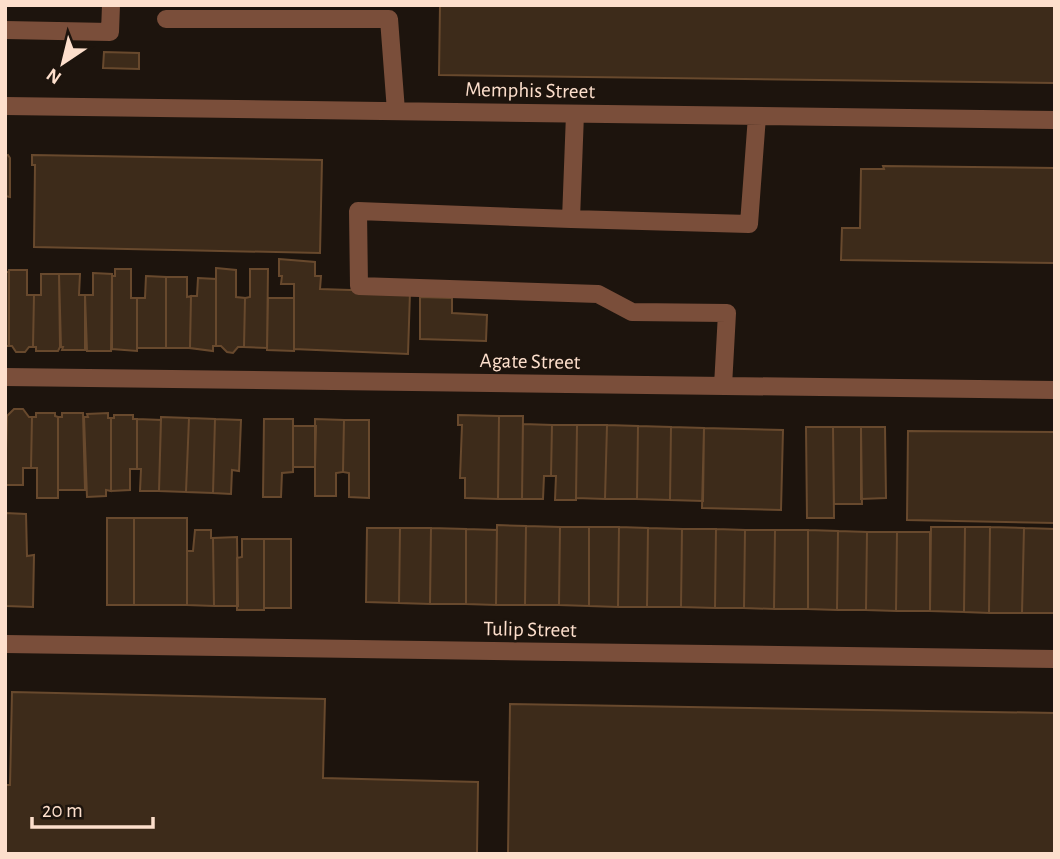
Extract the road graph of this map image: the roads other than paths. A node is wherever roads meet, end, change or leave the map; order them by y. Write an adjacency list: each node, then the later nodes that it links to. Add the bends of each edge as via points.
1 (111, 5): 4 (street, via 110,32)
2 (389, 12): 3 (street); 6 (street)
3 (166, 19)
4 (5, 30)
5 (5, 106): 6 (street, Memphis Street)
6 (396, 111): 7 (street, Memphis Street)
7 (575, 114): 8 (street, Memphis Street); 10 (street)
8 (757, 116): 9 (street, Memphis Street); 10 (street, via 749,224)
9 (1055, 120)
10 (571, 219): 12 (street, via 358,211 359,286 598,294 632,312 727,313)
11 (5, 377): 12 (street, Agate Street)
12 (723, 386): 13 (street, Agate Street)
13 (1055, 390)
14 (5, 644): 15 (street, Tulip Street)
15 (1055, 659)

